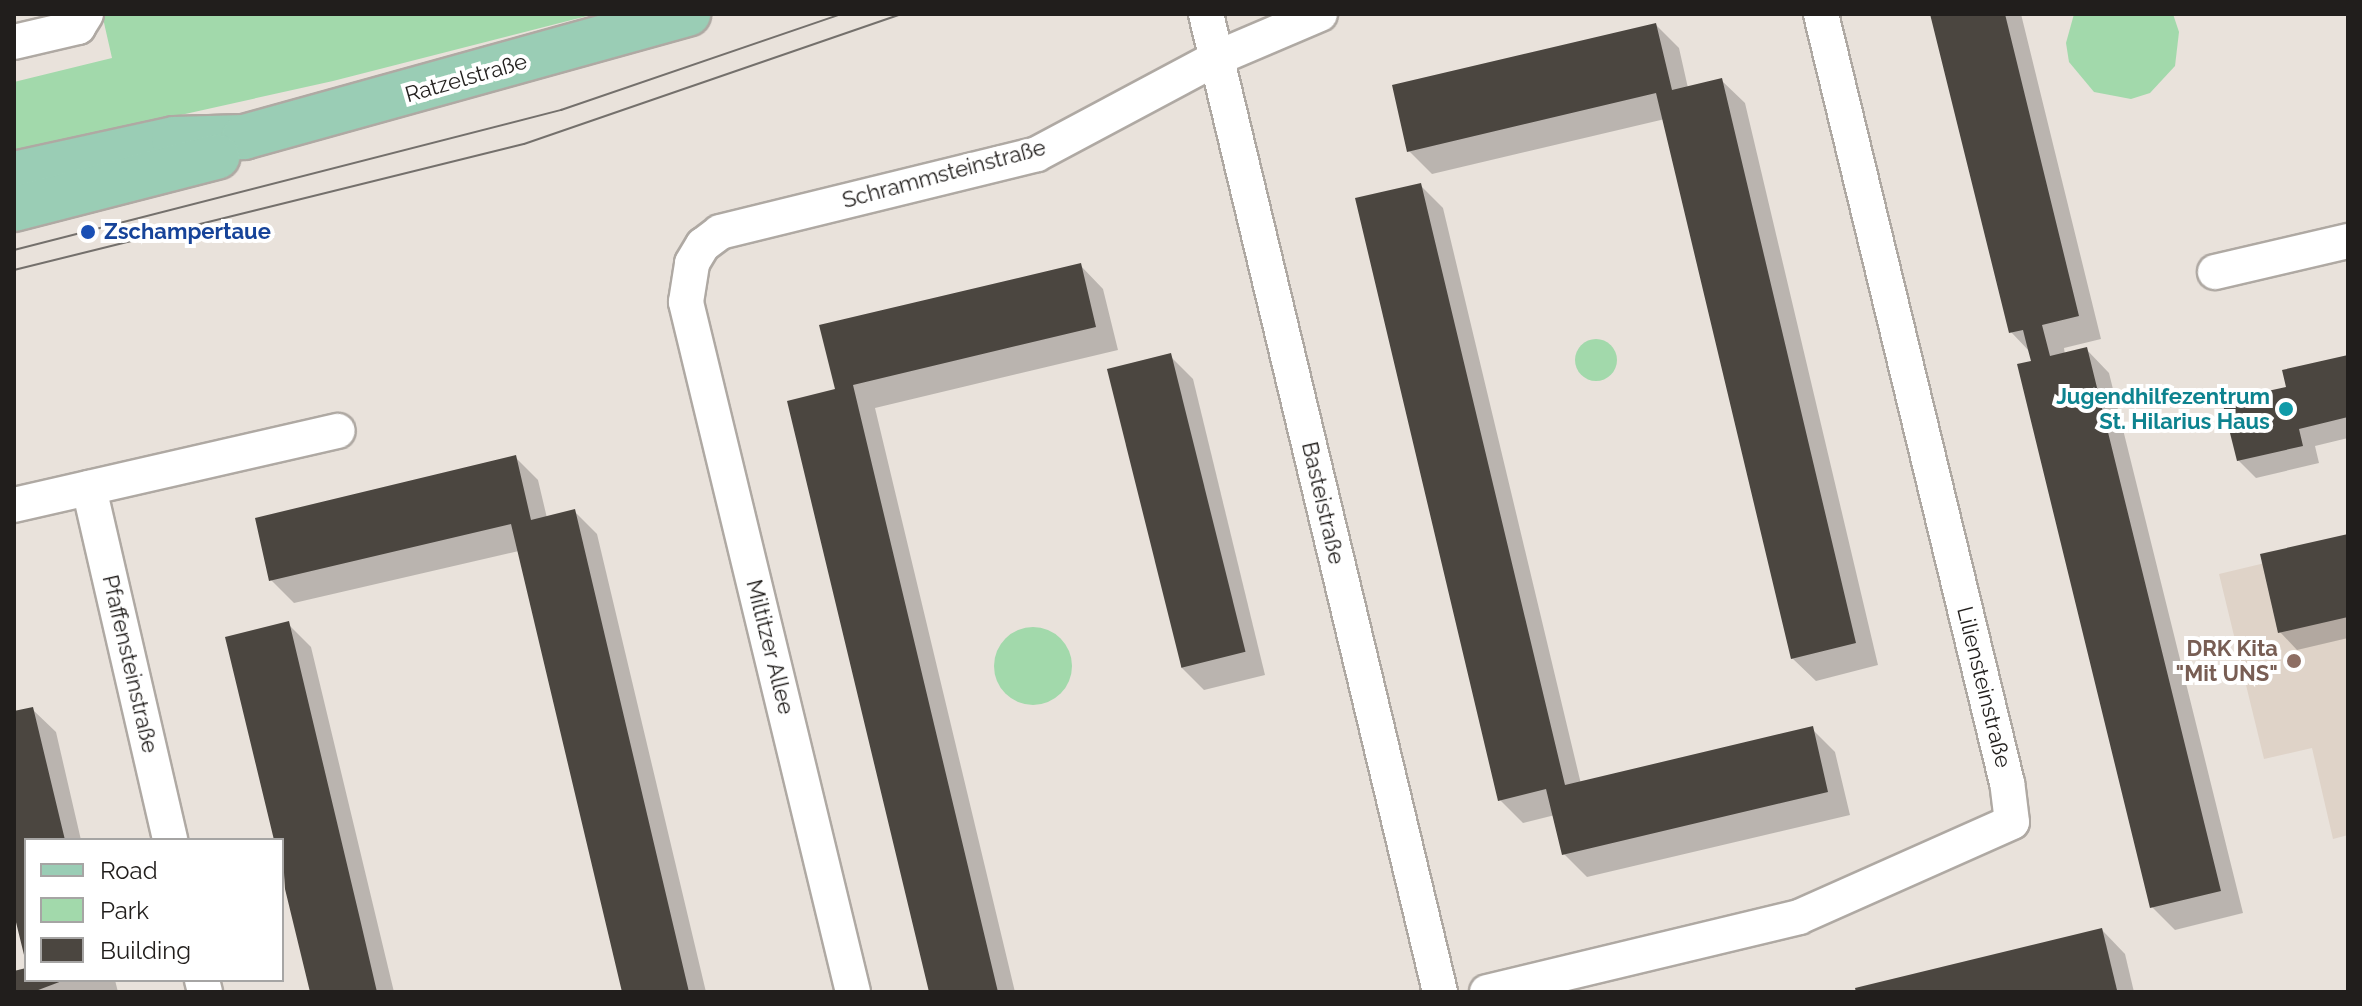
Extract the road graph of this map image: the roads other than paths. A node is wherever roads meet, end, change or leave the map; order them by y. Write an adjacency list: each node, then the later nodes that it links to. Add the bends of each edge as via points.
1 (86, 14): 6 (street, via 78,27)
2 (688, 14): 8 (main road, Ratzelstraße)
3 (1206, 14): 7 (street, Basteistraße)
4 (1320, 14): 7 (street, Schrammsteinstraße)
5 (1821, 14): 20 (street, Liliensteinstraße, via 2007,783 2012,822 1799,917)
6 (14, 42)
7 (1217, 58): 13 (street, Schrammsteinstraße, via 1037,154 720,232 692,263); 19 (street, Basteistraße)
8 (244, 137): 9 (main road, Ratzelstraße, via 174,139); 10 (main road, Ratzelstraße, via 232,150 200,163)
9 (14, 174)
10 (14, 209)
11 (2348, 241): 12 (street)
12 (2215, 272)
13 (686, 302): 18 (street, Miltitzer Allee)
14 (338, 431): 15 (street)
15 (89, 488): 16 (street); 17 (street, Pfaffensteinstraße)
16 (14, 505)
17 (170, 838)
18 (853, 992)
19 (1440, 992)
20 (1487, 992)

